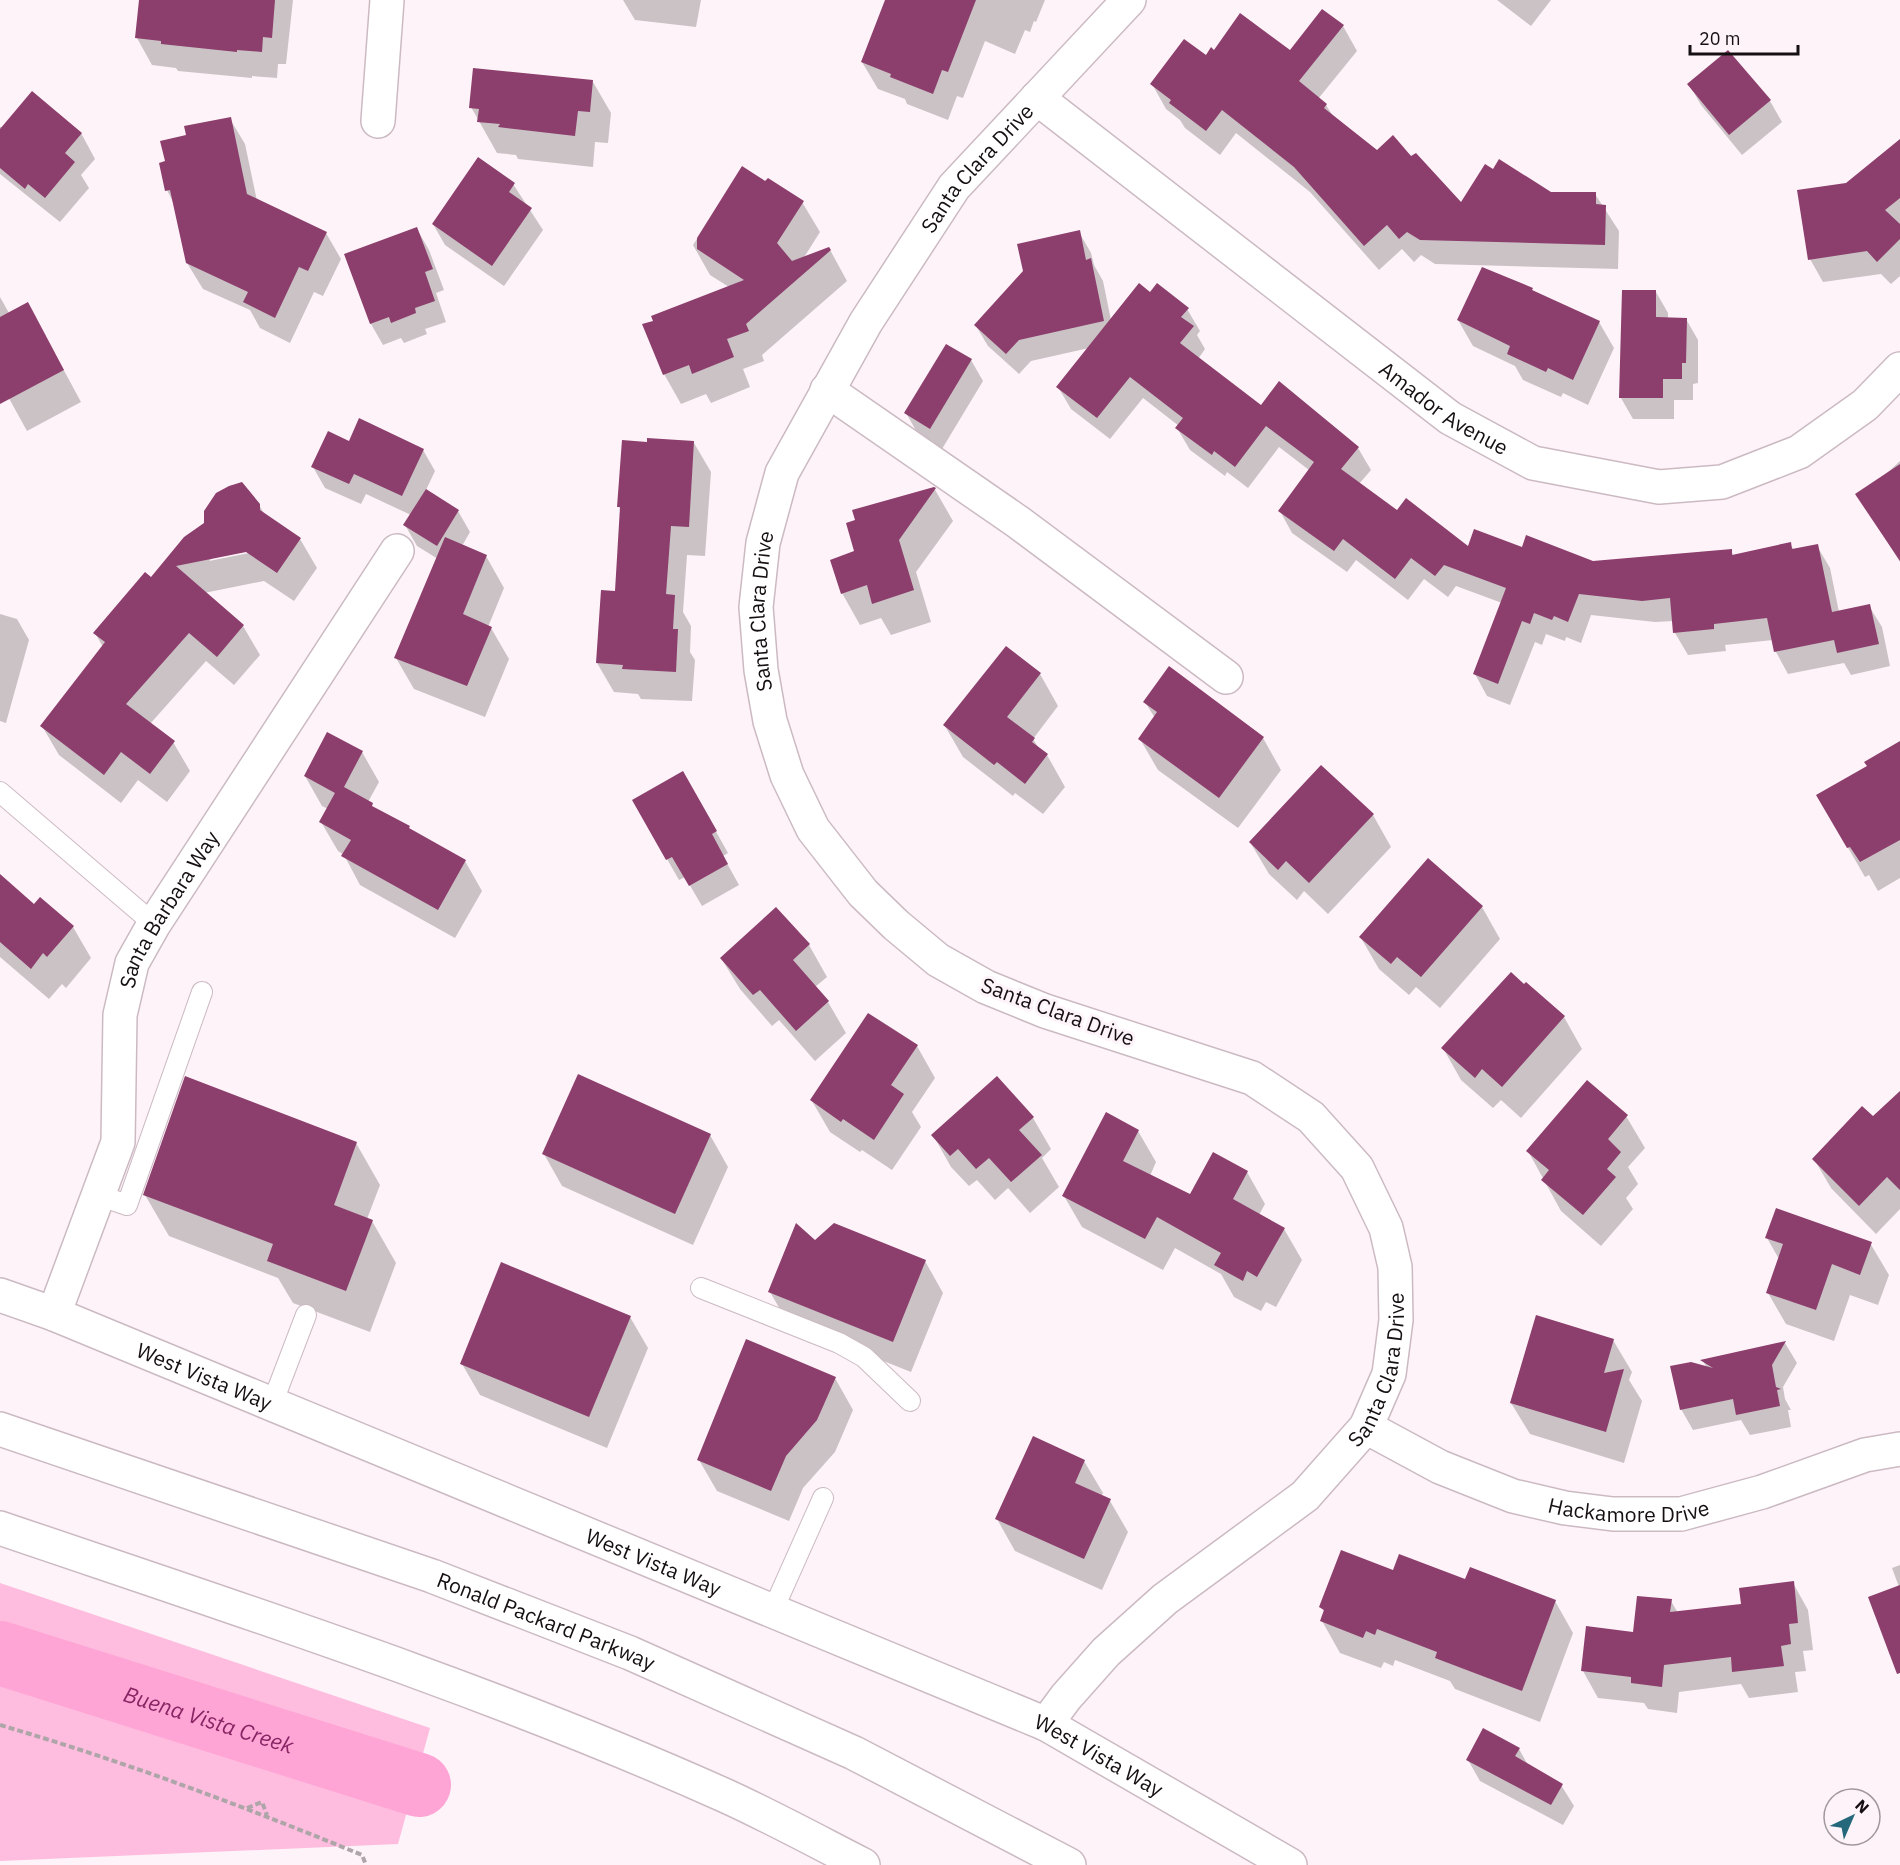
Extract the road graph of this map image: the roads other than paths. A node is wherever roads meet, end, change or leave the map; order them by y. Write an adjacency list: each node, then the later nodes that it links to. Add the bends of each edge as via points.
1 (387, 0): 4 (main road)
2 (1129, 0): 3 (main road, Santa Clara Drive)
3 (1037, 98): 5 (main road, Amador Avenue, via 1450,418 1533,463 1659,487 1722,482 1799,452 1865,405); 6 (main road, Santa Clara Drive, via 954,187 866,322)
4 (378, 121)
5 (1900, 369)
6 (827, 390): 8 (main road, via 1018,522); 19 (main road, Santa Clara Drive, via 782,473 764,543 756,606 760,670 770,721 788,775 813,829 863,893 938,960 986,987 1045,1011 1252,1078 1311,1117 1357,1168 1386,1228 1395,1267 1396,1320 1389,1374)
7 (397, 551): 10 (main road, Santa Barbara Way)
8 (1226, 677)
9 (0, 792): 10 (lane)
10 (154, 924): 12 (main road, Santa Barbara Way, via 132,963 120,1015 118,1142)
11 (202, 992): 12 (lane, via 127,1205)
12 (98, 1195): 15 (main road, Santa Barbara Way)
13 (701, 1288): 17 (lane, via 839,1343 864,1358)
14 (0, 1295): 15 (main road, West Vista Way)
15 (54, 1314): 18 (main road, West Vista Way)
16 (306, 1315): 18 (lane)
17 (910, 1401)
18 (272, 1404): 24 (main road, West Vista Way)
19 (1366, 1426): 21 (main road, Hackamore Drive, via 1440,1467 1513,1496 1613,1514 1681,1514 1762,1492 1865,1455); 25 (main road, Santa Clara Drive, via 1305,1496 1164,1599 1106,1652)
20 (0, 1430): 27 (main road, Ronald Packard Parkway, via 432,1576 630,1653 854,1753)
21 (1900, 1449)
22 (823, 1498): 24 (lane)
23 (0, 1528): 26 (main road, via 365,1651 562,1727 727,1797)
24 (772, 1610): 25 (main road, West Vista Way)
25 (1046, 1724): 28 (main road, West Vista Way)
26 (863, 1865)
27 (1069, 1865)
28 (1290, 1865)

